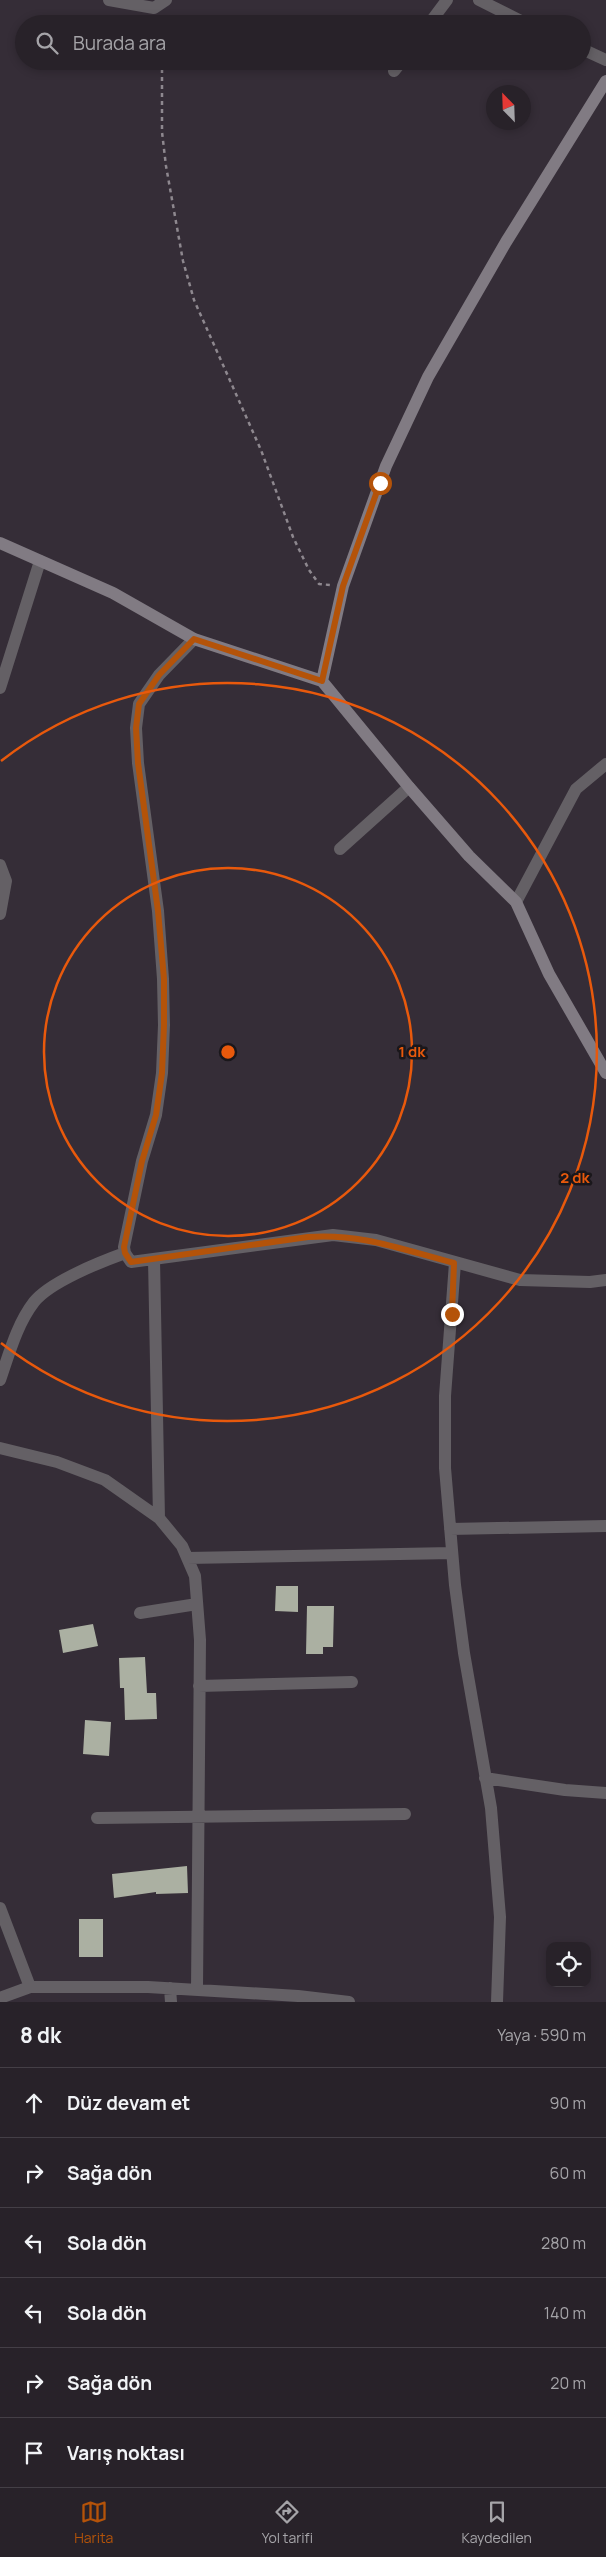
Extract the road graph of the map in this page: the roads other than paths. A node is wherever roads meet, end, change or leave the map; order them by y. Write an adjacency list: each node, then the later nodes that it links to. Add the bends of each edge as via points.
1 (109, 0): 2 (street, via 154,8)
2 (166, 0)
3 (447, 0): 5 (street)
4 (479, 0): 6 (street)
5 (436, 15)
6 (509, 15)
7 (591, 53): 8 (street)
8 (606, 60)
9 (606, 81): 14 (street, via 506,242 428,377 386,466 343,586)
10 (0, 544): 11 (street)
11 (40, 561): 12 (street, via 112,593); 13 (street)
12 (194, 639): 14 (street); 22 (street, via 159,675 139,704 136,728 158,911 164,1025 156,1115 142,1161)
13 (1, 681)
14 (322, 681): 16 (street)
15 (606, 764): 19 (street, via 576,789)
16 (409, 787): 17 (street); 19 (street, via 469,856)
17 (340, 849)
18 (0, 864): 20 (street, via 6,881)
19 (516, 902): 21 (street, via 549,974)
20 (0, 914)
21 (606, 1073)
22 (125, 1253): 23 (street, via 131,1262); 26 (street, via 91,1265 34,1301 17,1333)
23 (154, 1259): 24 (street, via 333,1235 376,1240); 28 (street)
24 (454, 1263): 25 (street, via 520,1280); 30 (street, via 445,1396 444,1468)
25 (606, 1280)
26 (0, 1380)
27 (0, 1448): 28 (street, via 57,1462 105,1480)
28 (159, 1518): 32 (street, via 182,1546)
29 (606, 1526): 30 (street)
30 (450, 1529): 31 (street)
31 (452, 1553): 32 (street); 37 (street)
32 (187, 1558): 33 (street, via 195,1576)
33 (197, 1604): 34 (street); 36 (street)
34 (140, 1613)
35 (352, 1682): 36 (street)
36 (199, 1686): 40 (street)
37 (485, 1778): 38 (street, via 565,1790); 49 (street, via 491,1808 500,1917)
38 (606, 1792)
39 (405, 1814): 40 (street)
40 (199, 1817): 41 (street); 45 (street)
41 (97, 1818)
42 (0, 1908): 43 (street)
43 (30, 1987): 44 (street); 46 (street)
44 (170, 1988): 45 (street); 47 (street)
45 (197, 1989): 48 (street)
46 (0, 1998)
47 (171, 2002)
48 (349, 2002)
49 (497, 2002)

